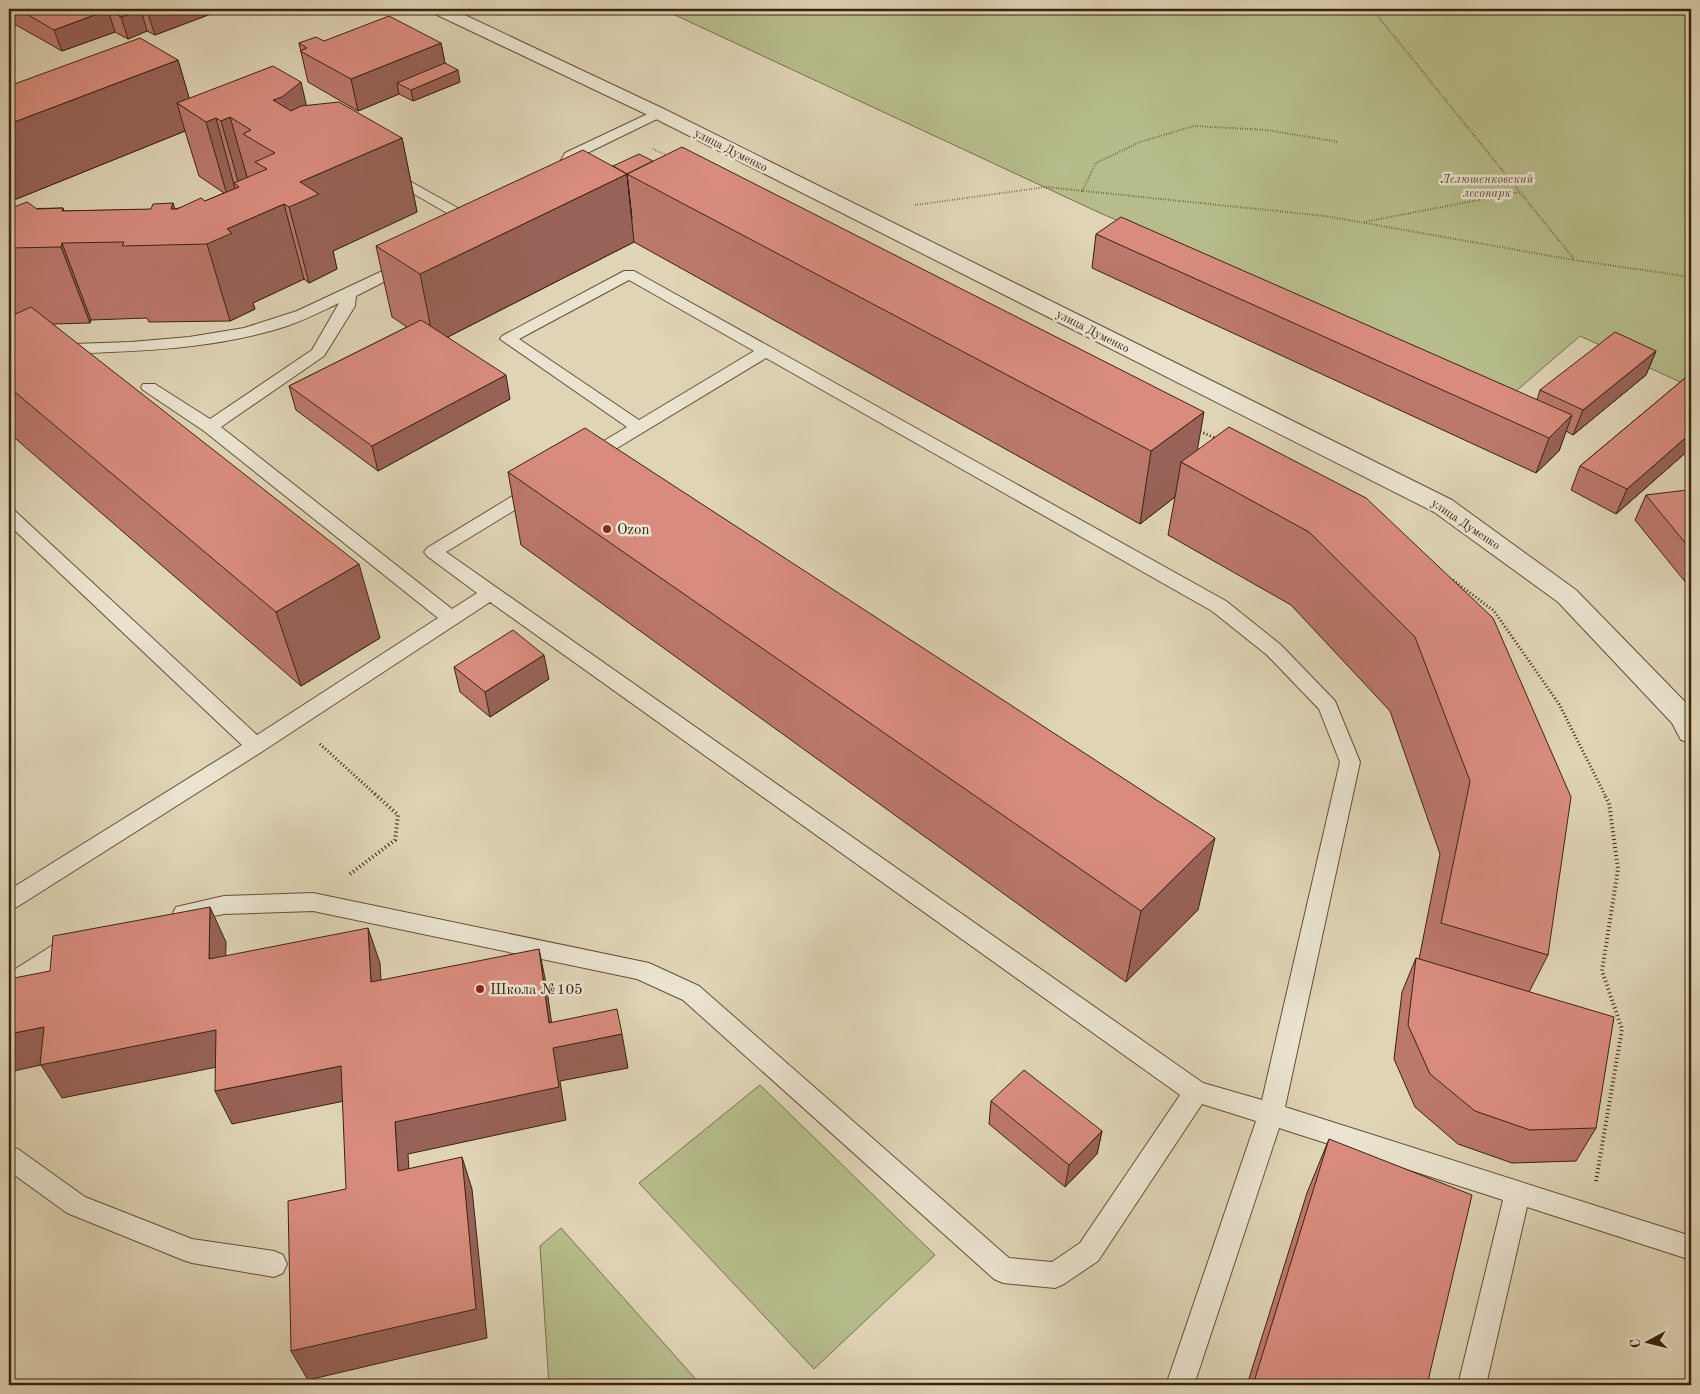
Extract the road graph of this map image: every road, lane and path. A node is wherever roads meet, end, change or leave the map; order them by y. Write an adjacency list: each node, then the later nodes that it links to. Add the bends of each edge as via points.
1 (439, 9): 3 (street, улица Думенко)
2 (1372, 9): 10 (path)
3 (658, 113): 4 (lane); 32 (street, улица Думенко, via 1443,506 1567,596 1683,717)
4 (620, 132): 6 (path); 8 (lane, via 570,156 557,180)
5 (1340, 142): 9 (path, via 1267,130 1194,126 1140,142 1096,163)
6 (673, 159)
7 (372, 164): 13 (lane, via 486,225)
8 (549, 185)
9 (1082, 190): 11 (path, via 1046,187); 12 (path, via 1324,216)
10 (1520, 192): 12 (path); 15 (path)
11 (913, 205)
12 (1361, 223): 15 (path)
13 (464, 236)
14 (419, 258): 17 (lane)
15 (1574, 260): 16 (path)
16 (1691, 277)
17 (348, 294): 18 (lane, via 275,325 222,338 168,346 44,350); 22 (lane, via 347,306 318,353)
18 (9, 343)
19 (766, 351): 23 (lane); 23 (lane, via 629,274 508,339); 40 (lane, via 1219,606 1274,650 1328,706 1350,762)
20 (150, 387): 22 (lane)
21 (1189, 426): 24 (path)
22 (210, 427): 30 (lane)
23 (638, 427): 25 (lane)
24 (1224, 443)
25 (572, 467)
26 (548, 482): 29 (lane, via 433,552)
27 (9, 515): 33 (lane)
28 (1448, 577): 43 (path, via 1494,611 1559,704 1609,803 1618,869 1602,971 1622,1029)
29 (490, 592): 30 (lane); 39 (lane)
30 (451, 618): 31 (lane)
31 (294, 721): 33 (lane); 35 (path, via 398,815 394,840)
32 (1691, 733)
33 (256, 746): 34 (lane)
34 (9, 901)
35 (313, 902): 36 (lane, via 224,905); 39 (lane, via 641,970 691,993 1002,1270 1055,1274 1089,1252)
36 (158, 918)
37 (95, 934): 38 (lane, via 72,944)
38 (9, 985)
39 (1196, 1092): 40 (lane)
40 (1270, 1114): 42 (lane); 46 (lane)
41 (9, 1157): 45 (lane, via 76,1206 192,1250)
42 (1517, 1193): 43 (lane); 47 (lane)
43 (1590, 1216): 44 (lane)
44 (1691, 1248)
45 (274, 1264)
46 (1180, 1385)
47 (1472, 1385)

